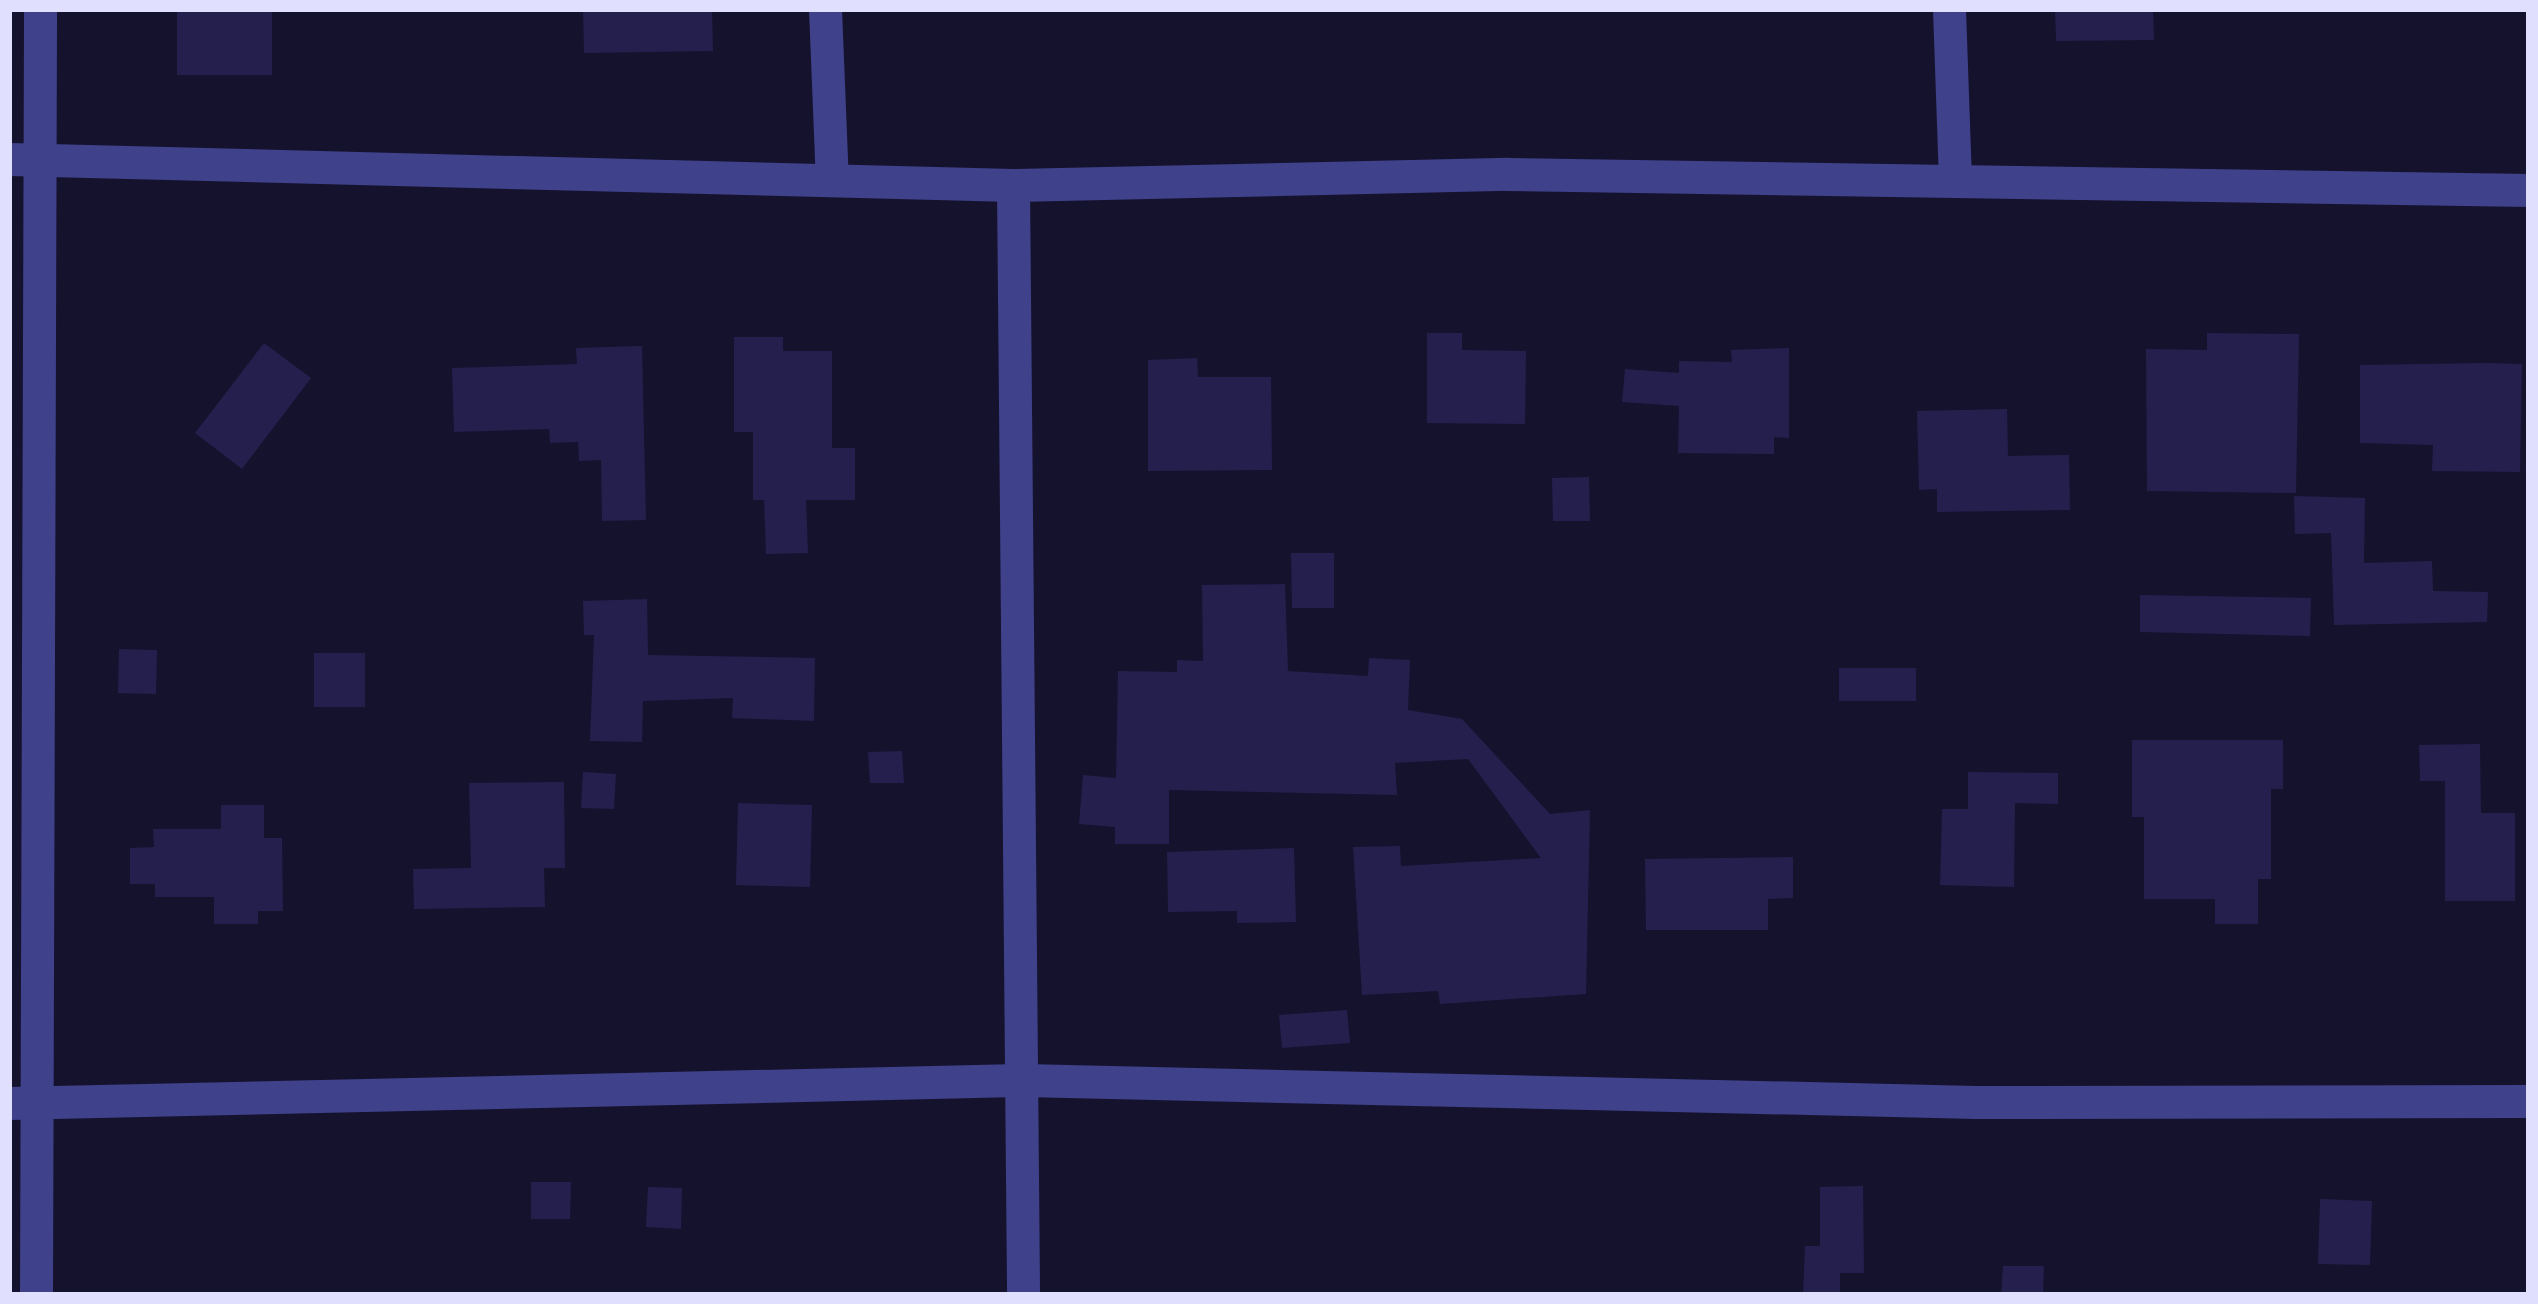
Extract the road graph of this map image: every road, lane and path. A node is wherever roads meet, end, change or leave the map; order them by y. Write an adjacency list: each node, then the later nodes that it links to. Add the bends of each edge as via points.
1 (40, 9): 4 (street)
2 (825, 9): 6 (street)
3 (1949, 9): 5 (street)
4 (26, 159): 6 (street); 11 (street)
5 (1955, 177): 7 (street, via 1508,173); 8 (street)
6 (832, 180): 7 (street)
7 (1013, 184): 9 (street)
8 (2529, 190)
9 (1024, 1080): 10 (street, via 1976,1102); 11 (street); 13 (street)
10 (2529, 1101)
11 (23, 1103): 12 (street)
12 (36, 1295)
13 (1023, 1295)

